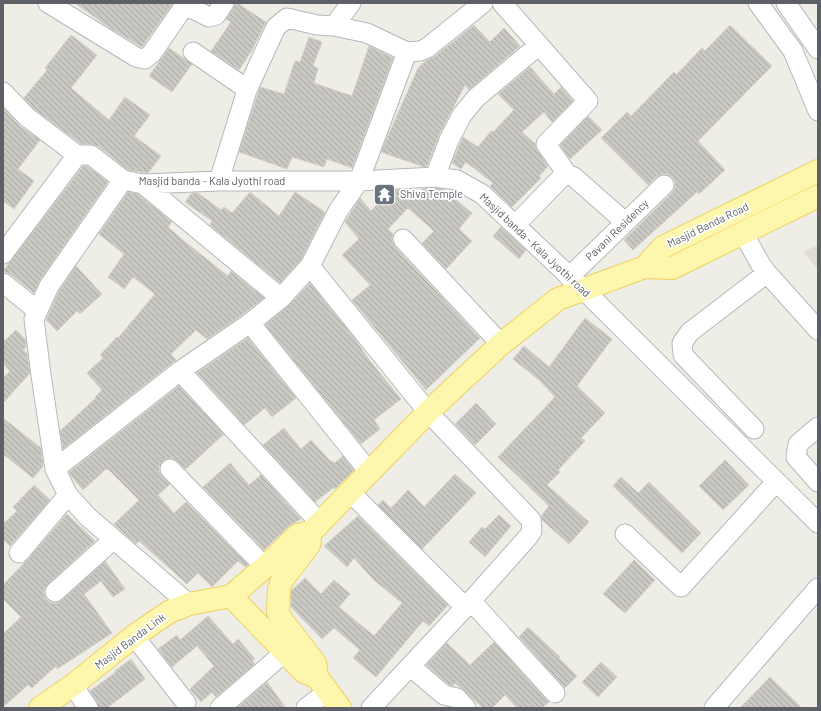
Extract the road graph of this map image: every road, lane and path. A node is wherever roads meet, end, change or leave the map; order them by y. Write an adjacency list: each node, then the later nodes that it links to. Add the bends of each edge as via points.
1 (48, 3): 8 (street, via 136,57 145,59 152,53)
2 (224, 3): 8 (street, via 216,15 209,17)
3 (351, 3): 9 (street)
4 (483, 3): 13 (street, via 427,48)
5 (502, 3): 10 (street)
6 (758, 3): 16 (street, via 793,51)
7 (786, 3): 11 (street)
8 (184, 4)
9 (334, 26): 13 (street, via 366,33); 14 (street, via 287,18 276,27)
10 (539, 45): 19 (street, via 588,101 546,144); 20 (street, via 476,98 462,115)
11 (818, 49)
12 (193, 52): 14 (street)
13 (407, 52): 23 (street)
14 (247, 89): 22 (street)
15 (3, 92): 17 (street, Masjid banda - Kala Jyothi road, via 27,117)
16 (818, 111)
17 (77, 155): 21 (street, Masjid banda - Kala Jyothi road, via 91,155); 31 (street)
18 (818, 171): 33 (main road, Masjid Banda Road, via 663,247)
19 (568, 174): 27 (street); 28 (street, via 562,176)
20 (435, 177): 23 (street, Masjid banda - Kala Jyothi road); 28 (street, Masjid banda - Kala Jyothi road, via 457,180 482,194)
21 (123, 180): 24 (street, Masjid banda - Kala Jyothi road); 38 (street, via 49,286)
22 (219, 181): 23 (street, Masjid banda - Kala Jyothi road); 24 (street, Masjid banda - Kala Jyothi road)
23 (359, 181): 32 (street, via 338,211)
24 (143, 184): 37 (street)
25 (664, 184): 27 (street, Pavani Residency)
26 (818, 196): 29 (main road, Masjid Banda Road)
27 (625, 222): 36 (street, Pavani Residency)
28 (515, 225): 36 (street, Masjid banda - Kala Jyothi road)
29 (743, 233): 33 (main road, Masjid Banda Road, via 672,268); 34 (street)
30 (403, 239): 41 (street)
31 (3, 254)
32 (310, 266): 37 (street); 43 (street)
33 (645, 267): 36 (main road)
34 (767, 274): 40 (street); 45 (street, via 690,332 682,343 683,355)
35 (3, 283): 38 (street)
36 (576, 283): 41 (main road); 49 (street, Masjid banda - Kala Jyothi road)
37 (281, 298): 39 (street)
38 (38, 311): 46 (street, via 34,319)
39 (250, 323): 42 (street); 48 (street)
40 (818, 330)
41 (501, 344): 43 (main road)
42 (180, 371): 46 (street); 54 (street)
43 (428, 412): 48 (main road); 63 (street, via 531,520 532,531)
44 (818, 427): 50 (street, via 798,444 796,457)
45 (754, 429)
46 (55, 469): 52 (street)
47 (170, 469): 58 (street)
48 (370, 473): 51 (main road)
49 (776, 482): 53 (street, Masjid banda - Kala Jyothi road); 55 (street, via 680,587)
50 (818, 482)
51 (351, 492): 54 (main road); 63 (street)
52 (68, 495): 56 (street, via 88,517); 57 (street)
53 (818, 523)
54 (316, 528): 58 (main road, via 298,535); 65 (main road, via 309,545 282,580 279,589 278,612)
55 (625, 534)
56 (114, 539): 60 (street); 62 (street)
57 (19, 553)
58 (265, 567): 61 (main road)
59 (818, 588): 77 (street)
60 (55, 592)
61 (231, 596): 62 (main road, Masjid Banda Link); 65 (main road)
62 (189, 604): 64 (main road, Masjid Banda Link, via 169,612)
63 (468, 604): 66 (street); 69 (street)
64 (134, 636): 67 (main road, Masjid Banda Link); 70 (street)
65 (296, 658): 68 (main road, via 315,663); 73 (street)
66 (410, 666): 75 (street); 76 (street, via 444,695 457,698)
67 (73, 685): 71 (main road, Masjid Banda Link); 72 (street)
68 (328, 692): 74 (street)
69 (555, 693)
70 (186, 703)
71 (40, 708)
72 (88, 708)
73 (220, 708)
74 (306, 708)
75 (371, 708)
76 (466, 708)
77 (714, 708)

